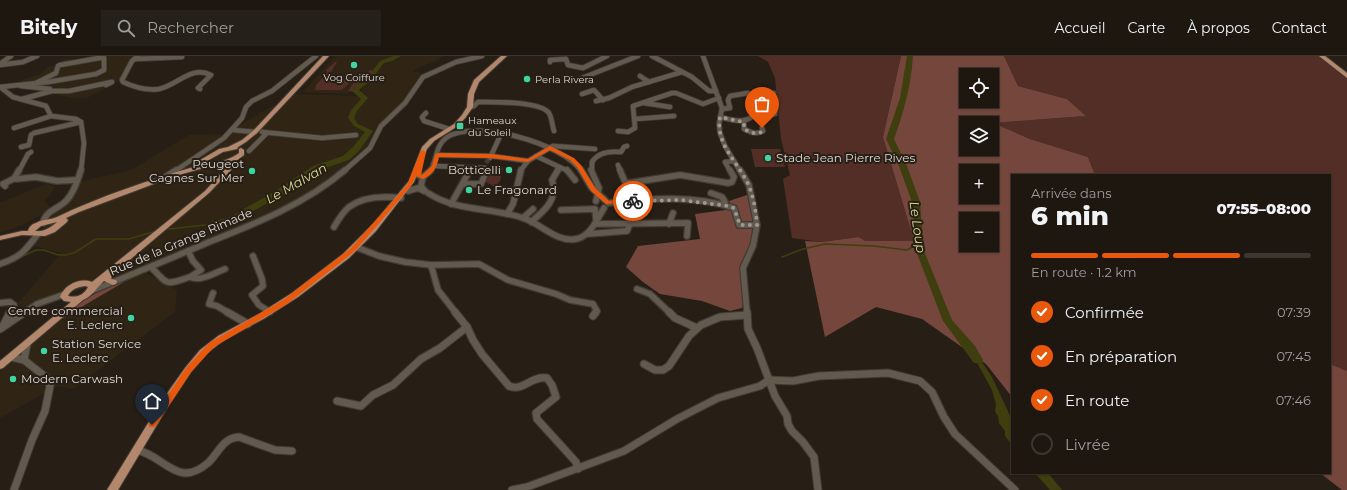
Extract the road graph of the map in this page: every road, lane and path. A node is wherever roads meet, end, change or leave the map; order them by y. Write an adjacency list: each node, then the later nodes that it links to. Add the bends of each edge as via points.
1 (11, 56): 16 (street)
2 (37, 56): 16 (street, via 23,62)
3 (316, 56): 56 (street, via 272,91 252,101)
4 (326, 56): 59 (main road)
5 (331, 56): 59 (main road)
6 (482, 56): 124 (street, Rue de la Grange Rimade, via 456,62 423,77 405,103 381,126 370,148 317,191 288,208)
7 (504, 56): 39 (main road, via 476,81)
8 (607, 56): 15 (street, via 583,68 568,64 566,59 553,59)
9 (638, 56): 20 (street)
10 (652, 56): 17 (street)
11 (703, 56): 28 (street)
12 (1322, 56): 19 (main road)
13 (137, 57): 14 (street); 27 (street, via 123,82 143,88 159,89 196,72 208,73 211,75 199,85)
14 (182, 57)
15 (550, 62)
16 (0, 64)
17 (682, 72): 22 (street); 28 (street, via 709,91)
18 (640, 76): 22 (street)
19 (1347, 76)
20 (577, 80)
21 (36, 82): 21 (street, via 99,73 104,70 105,60 99,58 60,65 56,73); 23 (street)
22 (649, 82): 35 (street)
23 (19, 84): 25 (street); 26 (street, via 42,89)
24 (106, 85): 34 (street, via 112,82 76,90 52,91)
25 (0, 87): 34 (street, via 11,96)
26 (59, 87)
27 (200, 89)
28 (716, 91): 33 (street)
29 (748, 93): 30 (street); 37 (street, via 752,98); 42 (street, via 730,96 730,108)
30 (755, 93)
31 (774, 93): 37 (street, via 763,100)
32 (582, 94): 35 (street, via 594,90)
33 (719, 98): 38 (street, via 703,104 676,92); 42 (street)
34 (22, 99): 46 (street, via 46,106)
35 (603, 100): 36 (street)
36 (596, 101)
37 (751, 102): 44 (street)
38 (643, 103): 40 (street); 49 (street, via 633,106)
39 (470, 107): 55 (main road, via 459,123); 57 (street, via 482,102 515,103 542,108 550,115)
40 (670, 107)
41 (775, 108): 45 (street)
42 (722, 109): 48 (street)
43 (426, 112): 55 (street, via 422,117 424,121)
44 (755, 114): 45 (street); 52 (street)
45 (775, 114): 50 (street)
46 (51, 116): 51 (street, via 76,119); 53 (street)
47 (674, 116): 49 (street)
48 (720, 117): 52 (street); 76 (street, via 720,133)
49 (635, 119): 58 (street, via 633,130)
50 (775, 120)
51 (80, 122): 63 (street, via 34,133 29,145); 85 (street, via 84,136 84,161)
52 (744, 122): 54 (street, via 743,132 760,133 763,131)
53 (14, 128)
54 (762, 128)
55 (449, 129): 70 (main road, via 432,140)
56 (232, 130): 59 (street); 71 (street)
57 (554, 131)
58 (618, 131)
59 (261, 132): 61 (street, via 312,137); 64 (main road); 67 (main road); 68 (street)
60 (501, 134): 65 (street); 72 (street, via 472,131 455,134 442,142); 77 (street)
61 (356, 135)
62 (627, 146): 91 (street, via 621,152 609,151 594,158 590,169 600,188)
63 (21, 148)
64 (231, 148): 67 (main road); 71 (main road)
65 (550, 148): 66 (street, via 556,145); 73 (street); 91 (street, via 572,159)
66 (595, 149)
67 (241, 150): 74 (main road, via 242,154)
68 (249, 151)
69 (31, 152): 84 (street)
70 (423, 152): 83 (main road); 94 (main road, via 412,181)
71 (212, 155): 78 (main road); 87 (street); 87 (main road)
72 (437, 155): 77 (street); 80 (street)
73 (536, 156): 75 (street); 81 (street)
74 (232, 161): 78 (main road); 98 (main road, via 216,182)
75 (528, 161): 77 (street); 106 (street, via 521,168 513,204)
76 (734, 161): 79 (street, via 725,162 734,177 732,182 728,183 680,175 629,184 625,182); 115 (street, via 749,185)
77 (487, 162): 82 (street); 88 (street, via 488,171 482,184)
78 (222, 164): 98 (main road, via 222,171)
79 (618, 165)
80 (434, 166): 82 (street); 83 (street, via 428,174)
81 (559, 167): 86 (street, via 568,170); 109 (street, via 552,180 555,188 551,201)
82 (471, 168): 88 (street)
83 (420, 176): 90 (main road); 90 (street, via 421,186 425,191 418,188)
84 (15, 178): 85 (street, via 41,177 63,182); 89 (street, via 4,182)
85 (76, 180): 111 (street, via 64,203 45,216)
86 (575, 180)
87 (158, 181): 112 (main road, via 86,207)
88 (463, 184): 99 (street)
89 (6, 186)
90 (408, 191): 94 (main road)
91 (597, 192): 95 (street); 97 (street)
92 (428, 193): 99 (street)
93 (711, 193): 100 (street, via 722,197)
94 (400, 198): 116 (street, via 384,196 360,202 349,208); 123 (main road)
95 (596, 201): 97 (street); 102 (street)
96 (636, 201): 97 (street); 100 (street, via 681,200); 107 (street)
97 (606, 202): 101 (street)
98 (192, 204): 130 (main road)
99 (451, 204): 106 (street)
100 (724, 205): 115 (street, via 734,208 740,225)
101 (604, 208): 102 (street); 110 (street)
102 (595, 209): 104 (street); 110 (street)
103 (533, 210): 108 (street)
104 (561, 210)
105 (673, 213): 114 (street)
106 (507, 214): 108 (street)
107 (628, 215)
108 (523, 218): 109 (street)
109 (531, 222): 117 (street)
110 (596, 222): 113 (street); 119 (street)
111 (39, 224): 112 (main road); 118 (main road, via 32,229); 121 (main road)
112 (54, 224): 118 (main road, via 49,231)
113 (630, 224): 114 (street); 119 (street, via 627,231)
114 (669, 224): 120 (street, via 688,224)
115 (757, 225): 141 (street, via 753,246 743,268 748,301)
116 (334, 227)
117 (553, 233): 119 (street, via 575,240); 122 (street)
118 (35, 234): 121 (main road, via 17,233); 126 (street, via 22,254)
119 (588, 234)
120 (687, 236)
121 (0, 237)
122 (548, 238)
123 (357, 247): 127 (street, via 392,260); 139 (main road)
124 (188, 251): 128 (street, Rue de la Grange Rimade); 131 (street, via 202,270)
125 (253, 256): 139 (street, via 263,286 252,295)
126 (0, 264)
127 (431, 265): 142 (street, via 479,264 508,280 570,300 593,304 597,311); 146 (street, via 438,290)
128 (151, 266): 131 (street, via 163,281 171,284); 132 (street, Rue de la Grange Rimade)
129 (225, 269): 131 (street, via 204,278 195,280)
130 (111, 272): 132 (main road, via 107,280); 133 (main road)
131 (190, 277)
132 (113, 282): 133 (street, Rue de la Grange Rimade)
133 (89, 287): 136 (main road, via 72,287); 137 (main road)
134 (637, 289): 148 (street, via 650,294 675,318)
135 (213, 293): 145 (street, via 209,304)
136 (66, 297): 137 (main road); 140 (main road); 143 (street, via 37,304)
137 (81, 298): 140 (main road)
138 (0, 303): 144 (street, via 14,304)
139 (270, 312): 145 (main road)
140 (62, 313): 149 (main road)
141 (747, 315): 148 (street, via 721,317 705,322); 154 (street, via 748,329)
142 (593, 316)
143 (16, 318): 144 (street); 147 (street)
144 (7, 319): 147 (street)
145 (248, 324): 156 (main road, via 211,345 196,360 164,405)
146 (467, 327): 155 (street, via 421,359 393,385 373,395 361,406); 158 (street, via 469,335 488,363 509,387 523,386 530,380 542,376 547,378 556,397 552,403 536,412 537,418 576,462)
147 (1, 328)
148 (697, 328): 152 (street, via 665,370 656,370)
149 (27, 344): 150 (main road); 151 (street)
150 (11, 357): 151 (street); 153 (main road)
151 (24, 360): 159 (street, via 47,378 50,386 45,411)
152 (644, 364)
153 (0, 366)
154 (774, 381): 158 (street, via 718,398 671,422 624,451); 162 (street, via 775,396 787,416 788,424 814,457); 163 (street, via 819,376 888,374 920,381 932,392 955,434)
155 (337, 401)
156 (137, 450): 157 (street, via 179,474 195,471 212,460 224,443 233,436 275,450); 160 (main road)
157 (292, 451)
158 (578, 469): 161 (street)
159 (14, 490)
160 (112, 490)
161 (512, 490)
162 (818, 490)
163 (1015, 490)

